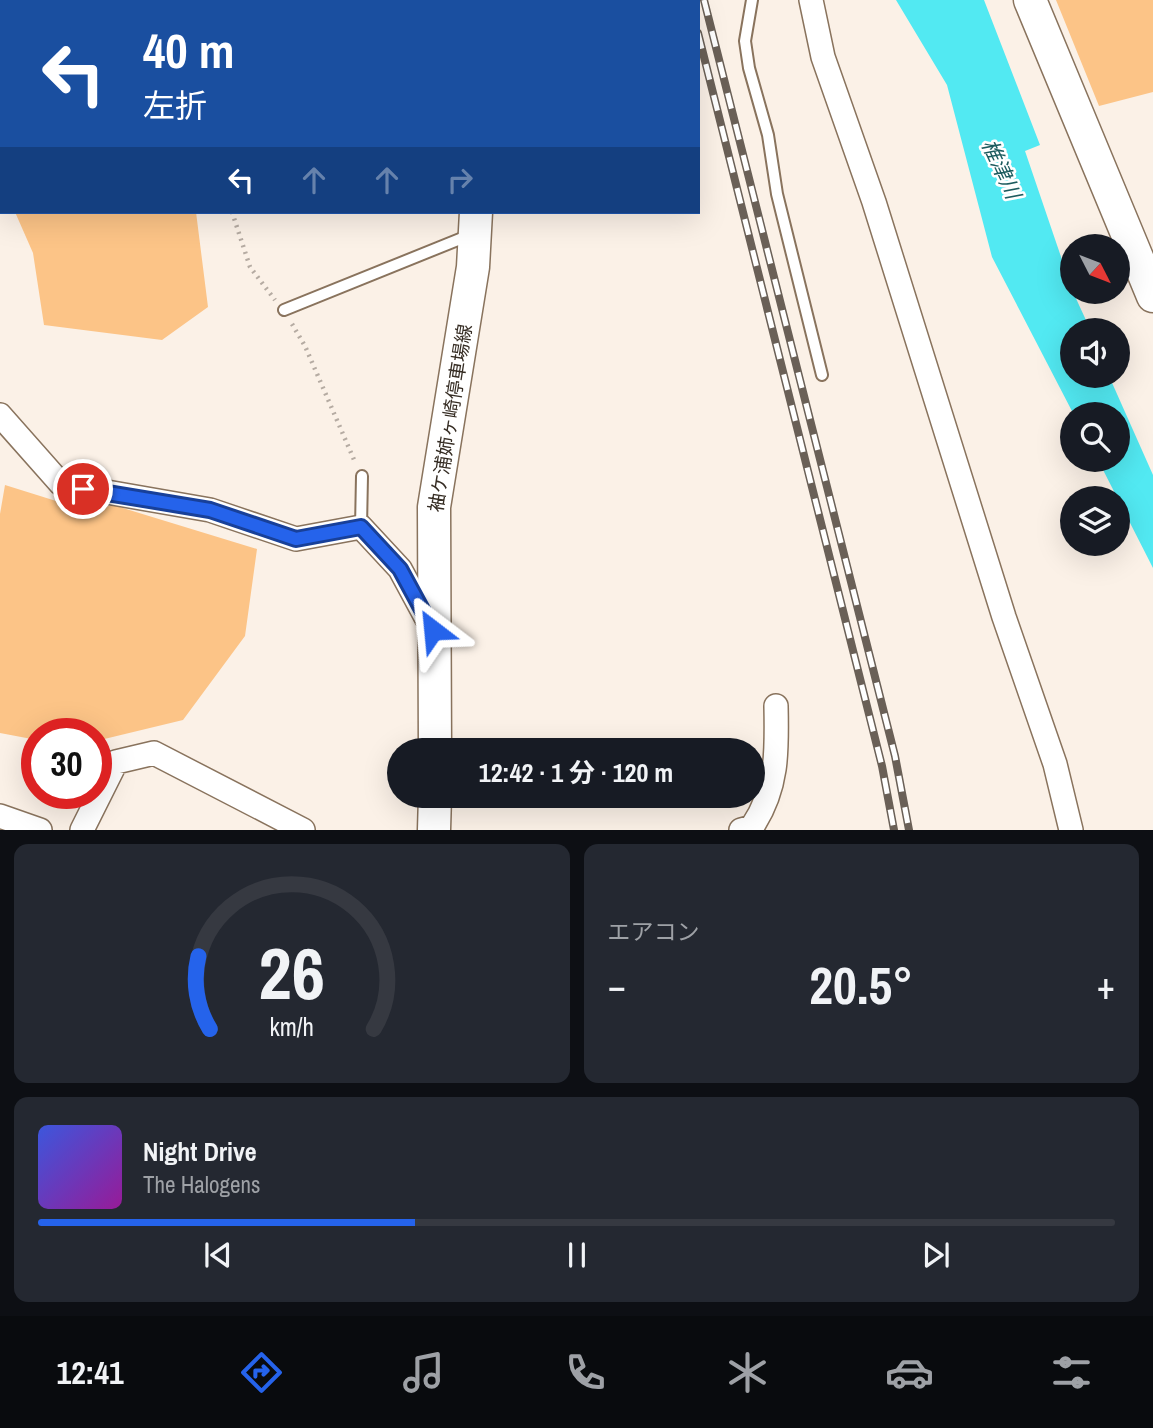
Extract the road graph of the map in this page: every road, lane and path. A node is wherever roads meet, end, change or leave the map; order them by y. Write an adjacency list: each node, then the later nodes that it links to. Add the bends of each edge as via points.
1 (752, 0): 8 (lane, via 745,41 749,68)
2 (811, 0): 22 (street, via 823,57 1055,764)
3 (1030, 0): 6 (main road)
4 (233, 214): 7 (path, via 250,267)
5 (475, 223): 7 (lane); 12 (main road, 袖ケ浦姉ヶ崎停車場線, via 473,267 434,507)
6 (1153, 296)
7 (284, 310): 10 (path, via 305,346)
8 (822, 375)
9 (0, 415): 11 (street, via 61,484 210,510 296,539)
10 (362, 476): 11 (lane)
11 (361, 527): 12 (street, via 400,569)
12 (433, 630): 14 (main road, 袖ケ浦姉ヶ崎停車場線)
13 (776, 706): 17 (street, via 774,780 762,811)
14 (435, 738)
15 (435, 808): 21 (main road)
16 (0, 816): 18 (street)
17 (748, 829)
18 (40, 830)
19 (82, 830): 20 (street, via 116,762 154,753)
20 (303, 830)
21 (434, 830)
22 (1071, 830)

